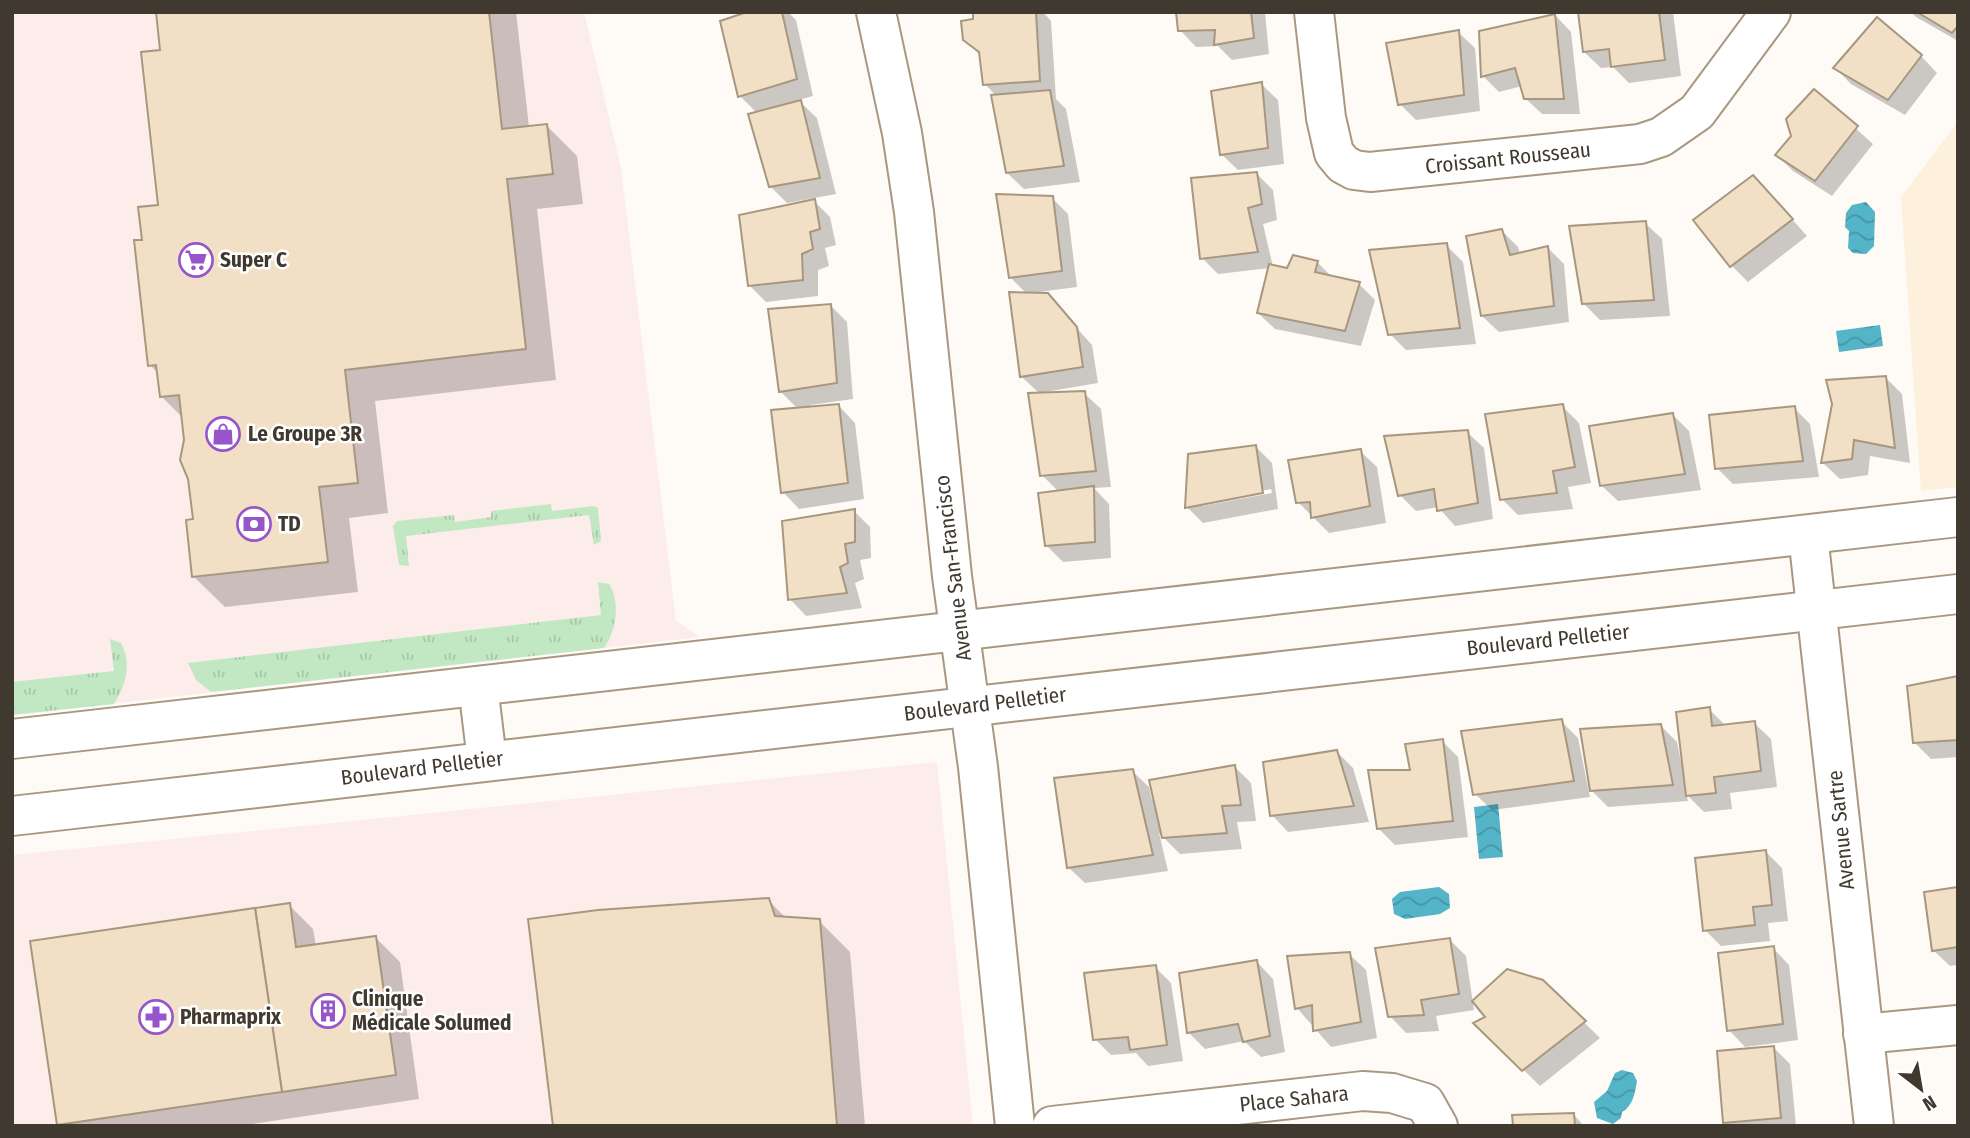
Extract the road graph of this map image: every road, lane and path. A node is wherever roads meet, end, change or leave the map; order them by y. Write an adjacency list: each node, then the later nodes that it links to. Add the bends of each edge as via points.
1 (876, 12): 8 (street, Avenue San-Francisco, via 912,200)
2 (1314, 12): 3 (street, Croissant Rousseau, via 1334,153 1354,170 1370,172 1640,144 1661,137 1697,112)
3 (1771, 12)
4 (1958, 517): 5 (street)
5 (1808, 535): 7 (street, Avenue Sartre); 8 (street)
6 (1958, 594): 7 (street, Boulevard Pelletier)
7 (1817, 609): 10 (street, Boulevard Pelletier); 15 (street, Avenue Sartre)
8 (960, 631): 9 (street); 10 (street, Avenue San-Francisco)
9 (478, 686): 11 (street); 12 (street)
10 (970, 705): 12 (street, Boulevard Pelletier); 16 (street, Avenue San-Francisco)
11 (12, 739)
12 (487, 760): 13 (street, Boulevard Pelletier)
13 (12, 816)
14 (1958, 1025): 15 (street)
15 (1863, 1034): 19 (street, Avenue Sartre)
16 (1015, 1126)
17 (1052, 1126): 18 (street, Place Sahara, via 1363,1091 1392,1093 1425,1103)
18 (1438, 1126)
19 (1874, 1126)

